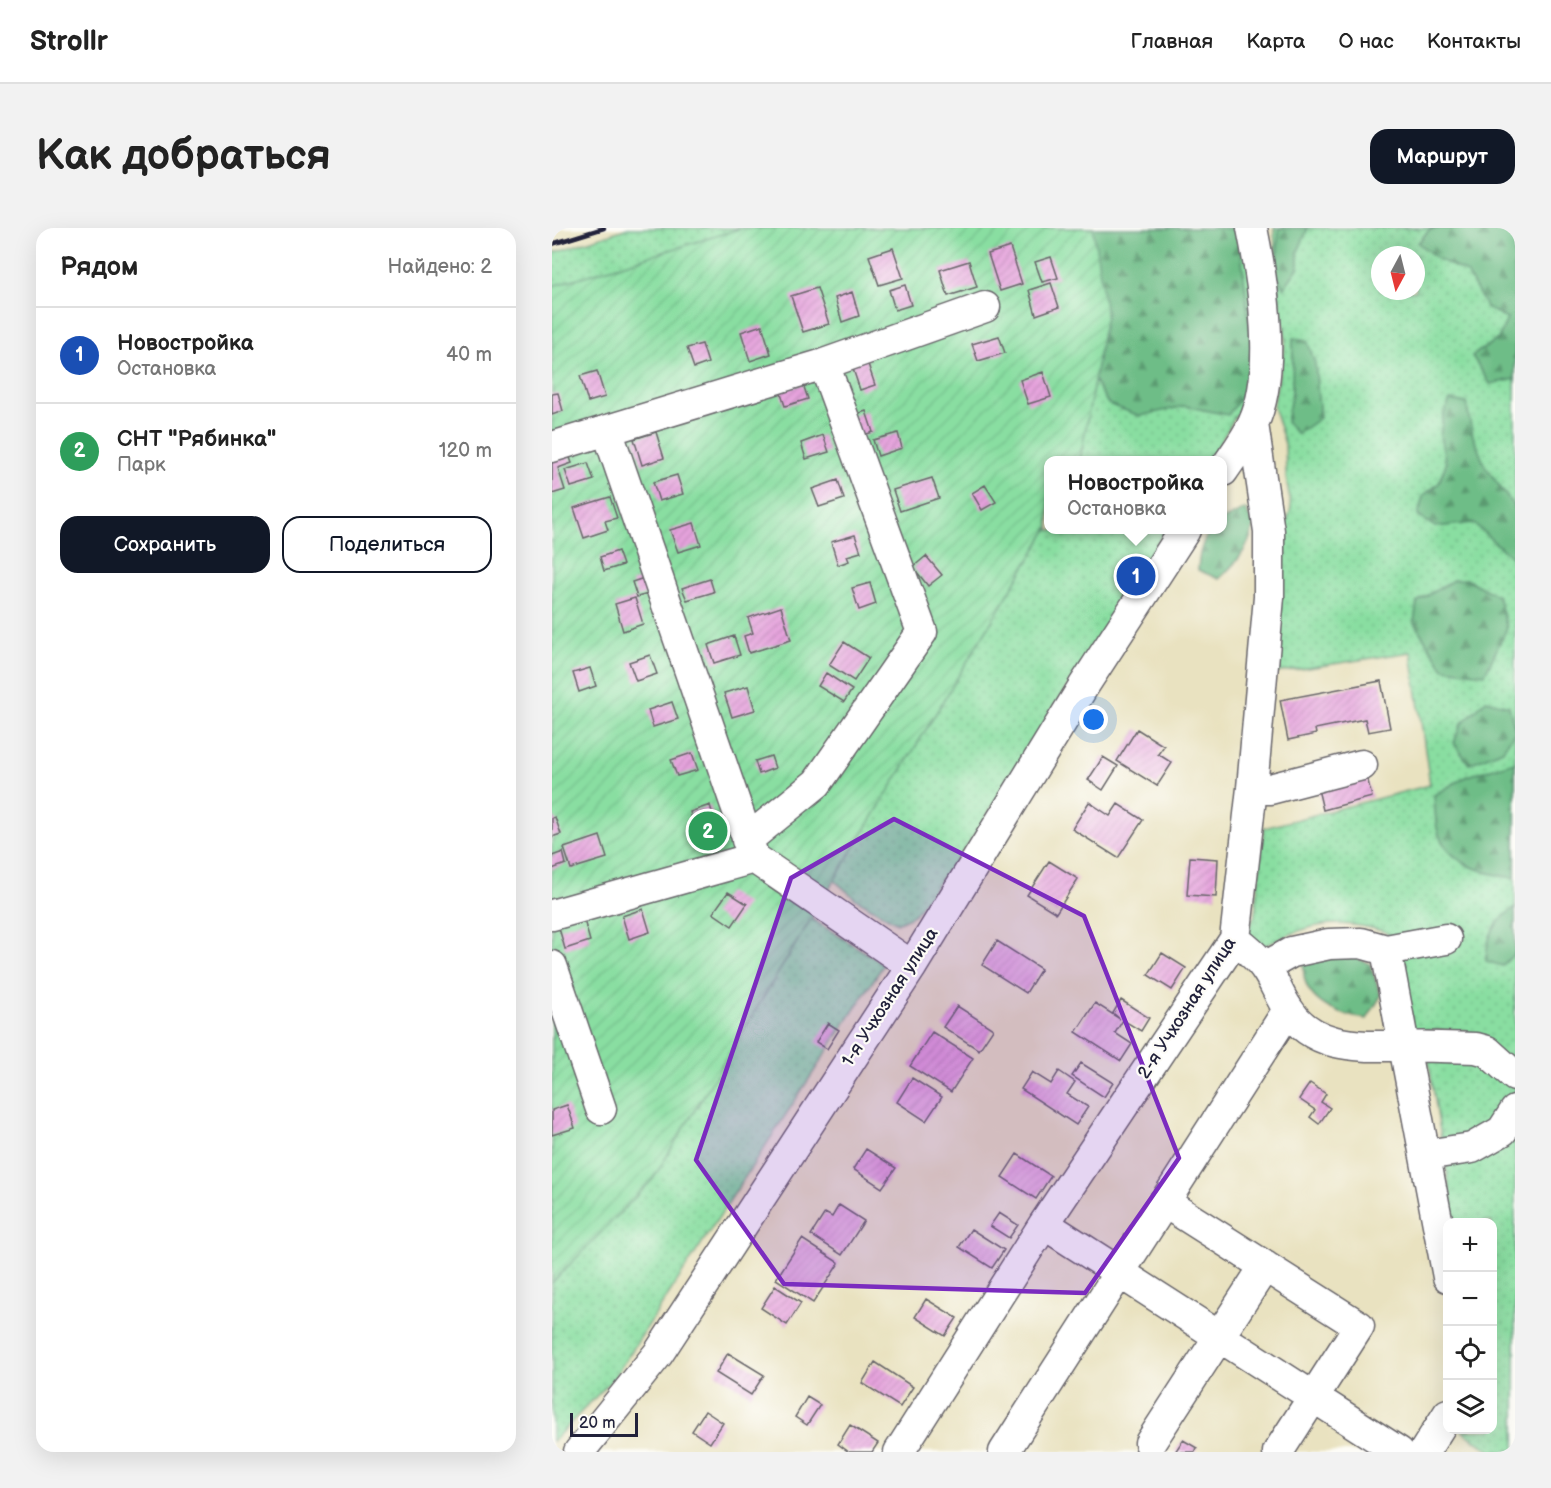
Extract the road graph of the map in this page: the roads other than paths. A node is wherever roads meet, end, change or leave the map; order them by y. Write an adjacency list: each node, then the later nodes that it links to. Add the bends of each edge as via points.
1 (1252, 228): 4 (street, via 1267,345 1264,382)
2 (986, 307): 3 (street)
3 (824, 364): 5 (street); 11 (street, via 922,632 817,783)
4 (1253, 424): 7 (street); 10 (street, 2-я Учхозная улица, via 1269,531 1269,597)
5 (607, 430): 6 (street); 11 (street)
6 (552, 447)
7 (1227, 465)
8 (1182, 534): 17 (street, 1-я Учхозная улица, via 1083,687)
9 (1362, 765): 10 (street, via 1270,789)
10 (1252, 788): 13 (street, 2-я Учхозная улица)
11 (750, 849): 12 (street); 17 (street)
12 (552, 915)
13 (1235, 939): 18 (street); 26 (street, 2-я Учхозная улица)
14 (1446, 939): 15 (street)
15 (1386, 950): 18 (street, via 1360,943 1329,944 1292,952); 20 (street)
16 (552, 966): 22 (street)
17 (912, 966): 34 (street, 1-я Учхозная улица, via 658,1354)
18 (1265, 967): 19 (street)
19 (1288, 1010): 20 (street, via 1302,1028 1322,1039 1354,1047); 25 (street)
20 (1404, 1046): 21 (street, via 1476,1048 1487,1051); 24 (street)
21 (1515, 1076)
22 (601, 1109)
23 (1515, 1111): 24 (street, via 1502,1131 1472,1148)
24 (1425, 1155): 29 (street)
25 (1164, 1202): 27 (street); 28 (street)
26 (1044, 1224): 28 (street); 35 (street, 2-я Учхозная улица)
27 (1265, 1266): 30 (street); 31 (street, via 1359,1326)
28 (1119, 1272): 30 (street); 36 (street)
29 (1447, 1272)
30 (1219, 1336): 31 (street); 33 (street)
31 (1313, 1397): 37 (street); 38 (street)
32 (1443, 1422): 39 (street)
33 (1150, 1443)
34 (579, 1452)
35 (899, 1452)
36 (1004, 1452)
37 (1278, 1452)
38 (1399, 1452)
39 (1424, 1452)

